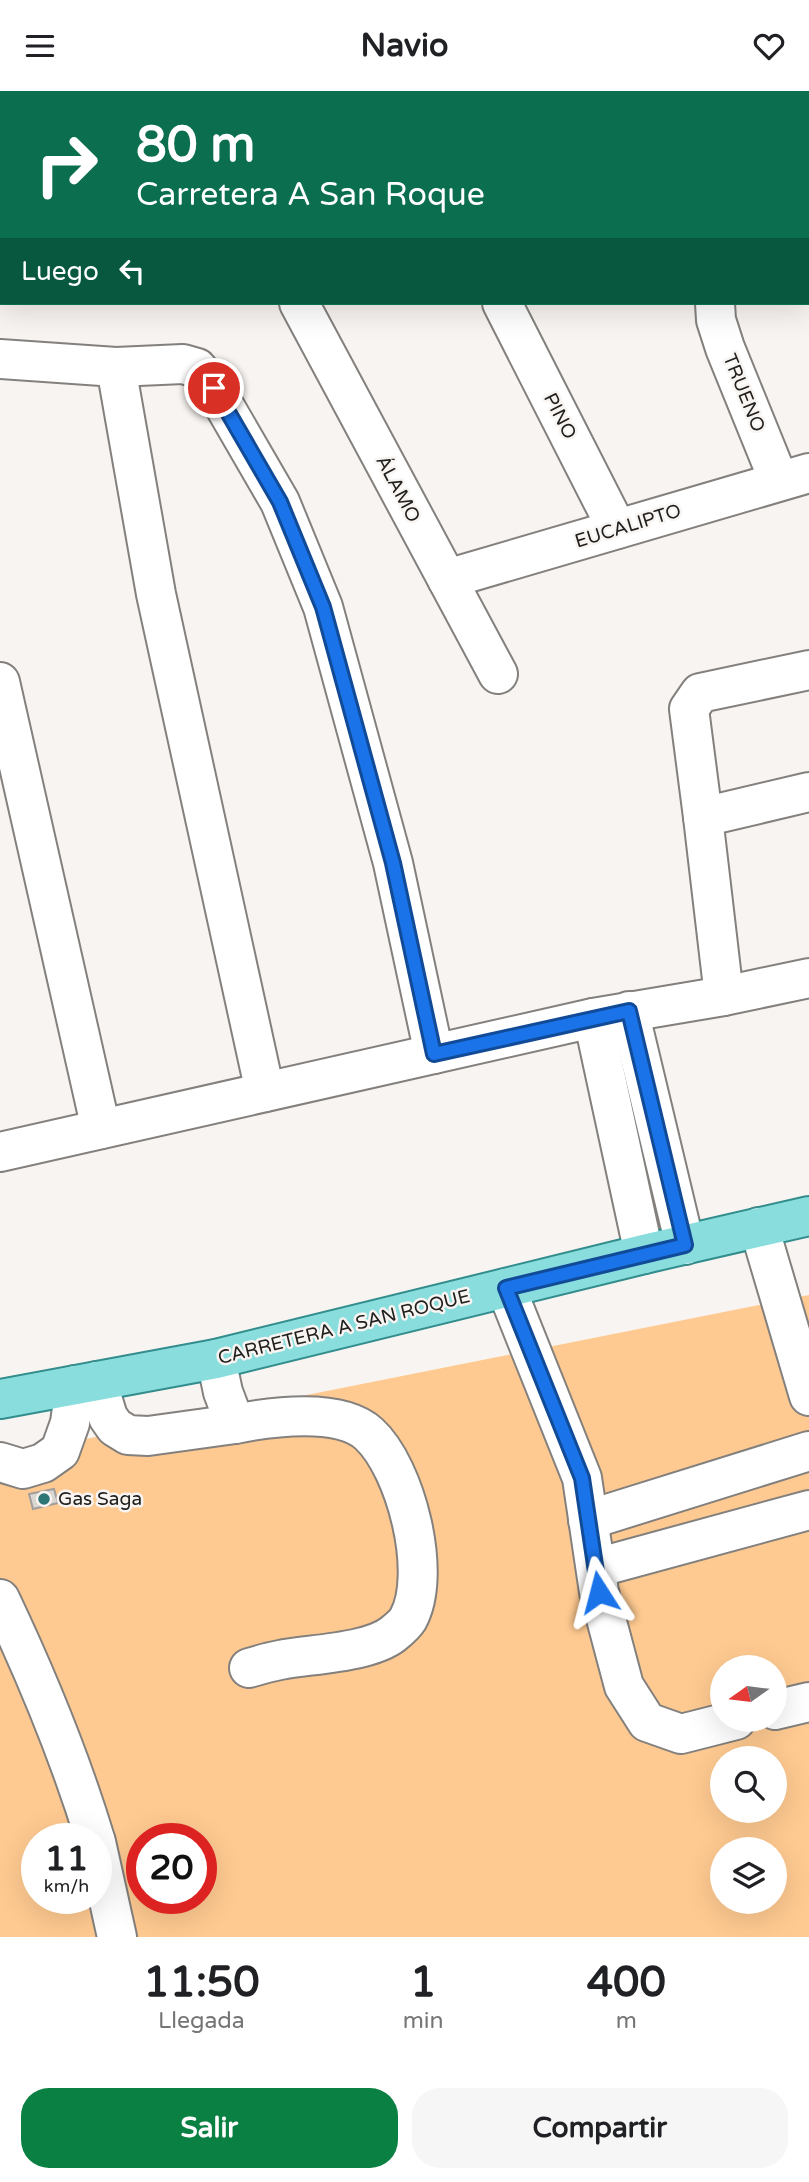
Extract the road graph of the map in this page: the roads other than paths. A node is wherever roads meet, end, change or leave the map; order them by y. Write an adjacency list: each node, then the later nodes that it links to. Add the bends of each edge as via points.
1 (300, 305): 8 (street, ÁLAMO)
2 (503, 305): 7 (street, PINO)
3 (715, 305): 6 (street, TRUENO, via 725,348)
4 (0, 359): 5 (street)
5 (116, 367): 17 (street, via 183,364 197,368 214,388 280,502 323,607 393,863); 18 (street, via 156,594)
6 (794, 477): 7 (street, EUCALIPTO)
7 (617, 529): 8 (street, EUCALIPTO)
8 (447, 579): 10 (street, ÁLAMO)
9 (809, 670): 13 (street, via 700,693 688,709)
10 (498, 674)
11 (0, 683): 19 (street)
12 (809, 792): 13 (street)
13 (703, 817): 15 (street)
14 (809, 978): 15 (street)
15 (724, 996): 16 (street)
16 (611, 1014): 17 (street); 23 (street); 24 (street)
17 (434, 1054): 18 (street)
18 (265, 1092): 19 (street)
19 (100, 1129): 20 (street)
20 (0, 1152)
21 (809, 1216): 22 (main road, CARRETERA A SAN ROQUE)
22 (759, 1227): 23 (main road, CARRETERA A SAN ROQUE); 28 (street)
23 (685, 1245): 24 (main road, CARRETERA A SAN ROQUE)
24 (644, 1254): 25 (main road, CARRETERA A SAN ROQUE)
25 (506, 1288): 26 (main road, CARRETERA A SAN ROQUE); 34 (street, via 582,1478)
26 (216, 1359): 27 (main road, CARRETERA A SAN ROQUE); 30 (street)
27 (86, 1383): 29 (main road, CARRETERA A SAN ROQUE); 30 (street, via 115,1427 128,1435); 32 (street, via 61,1451 23,1469)
28 (809, 1396)
29 (0, 1399)
30 (235, 1424): 37 (street, via 322,1417 369,1433 398,1480 409,1512 419,1571 408,1621 391,1636 363,1647)
31 (809, 1451): 34 (street)
32 (0, 1462)
33 (809, 1510): 35 (street)
34 (588, 1520): 35 (street)
35 (596, 1568): 40 (street, via 624,1686 647,1722 681,1734)
36 (0, 1599): 41 (street, via 49,1707)
37 (249, 1668)
38 (809, 1702): 39 (street)
39 (788, 1707)
40 (710, 1727)
41 (90, 1823)
42 (112, 1914): 43 (street)
43 (117, 1937)

